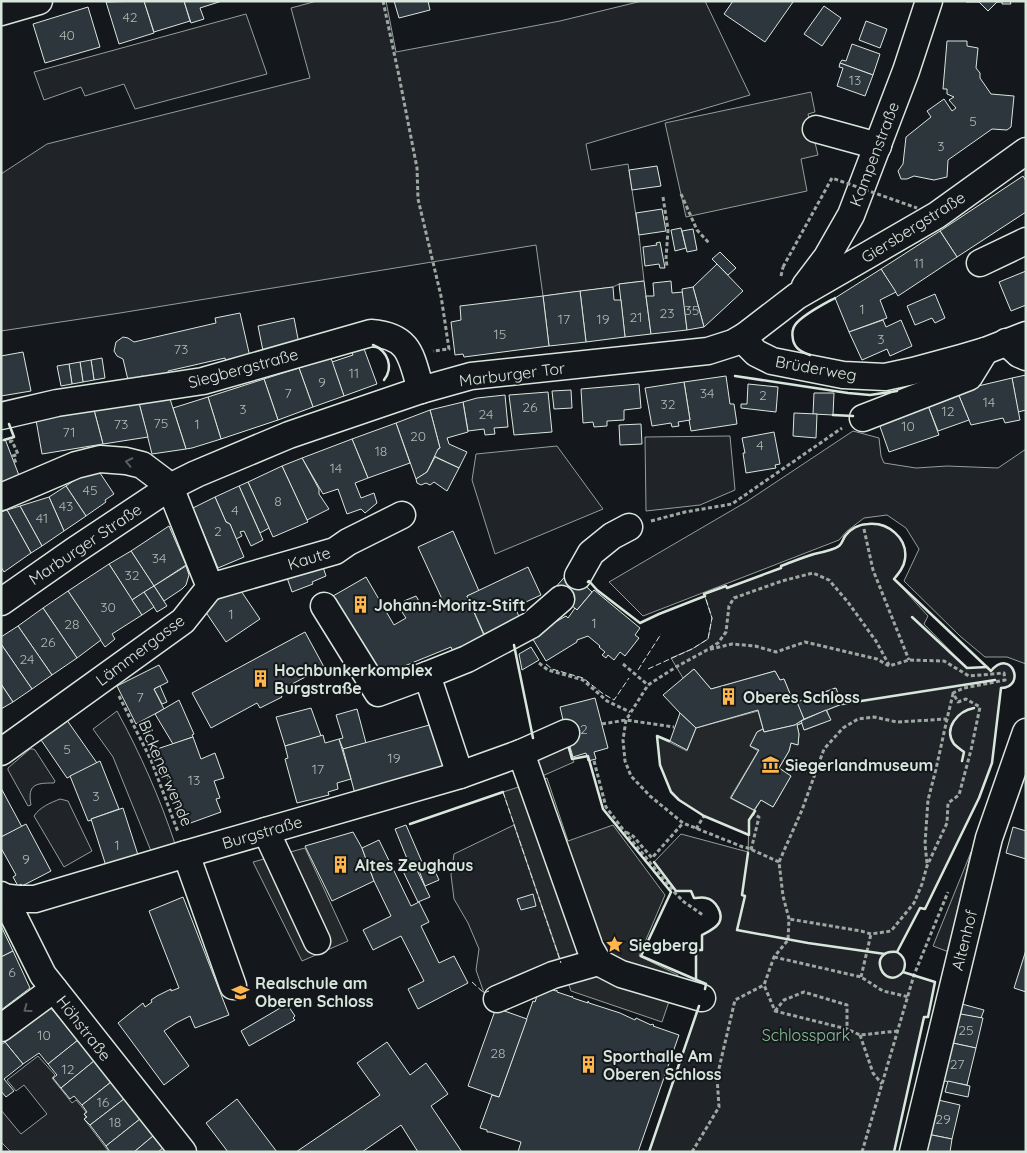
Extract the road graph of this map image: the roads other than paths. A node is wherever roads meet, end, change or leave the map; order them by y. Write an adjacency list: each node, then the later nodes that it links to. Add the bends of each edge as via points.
1 (39, 1): 3 (street)
2 (929, 1): 5 (street, Kampenstraße)
3 (1, 12)
4 (816, 129): 5 (street)
5 (878, 146): 9 (street, Kampenstraße, via 851,216 827,257)
6 (1023, 160): 9 (street, Giersbergstraße, via 937,215)
7 (1026, 241): 8 (street)
8 (980, 263)
9 (797, 296): 10 (street, Marburger Tor)
10 (744, 336): 11 (street, Brüderweg, via 756,353 772,361 843,375 884,377); 12 (street, Marburger Tor, via 708,352 471,376)
11 (1011, 346): 14 (street, Brüderweg, via 969,377)
12 (422, 390): 13 (street, Siegbergstraße, via 410,353 403,344 382,334 371,333 203,381 57,403); 15 (street, Marburger Tor, via 289,435)
13 (1, 416)
14 (863, 418)
15 (170, 487): 16 (street, one-way to 16, via 142,465 100,459 76,465); 20 (street); 22 (street, Marburger Straße)
16 (1, 498)
17 (402, 515): 20 (street, Kaute, via 336,551)
18 (629, 527): 19 (street, via 591,553)
19 (578, 576)
20 (210, 587): 27 (street, Lämmergasse, via 182,621)
21 (562, 599): 24 (street, via 531,625)
22 (1, 602)
23 (324, 606): 24 (street, via 378,693)
24 (427, 675): 29 (street)
25 (1026, 732): 41 (street, Altenhof, via 990,838)
26 (566, 733): 28 (street, Burgstraße)
27 (1, 752)
28 (521, 753): 29 (street, Burgstraße); 34 (street, via 590,948)
29 (460, 775): 30 (street, Burgstraße)
30 (266, 831): 31 (street, Burgstraße); 33 (street)
31 (186, 854): 32 (street, Burgstraße, via 35,899); 35 (street)
32 (2, 896): 36 (street, Höhstraße, via 43,975)
33 (317, 941)
34 (598, 962): 37 (street, via 553,975); 38 (street, via 621,974)
35 (233, 986)
36 (54, 989): 39 (street, one-way to 39); 40 (street, Höhstraße)
37 (512, 998)
38 (702, 998)
39 (1, 1028)
40 (183, 1152)
41 (912, 1152)

